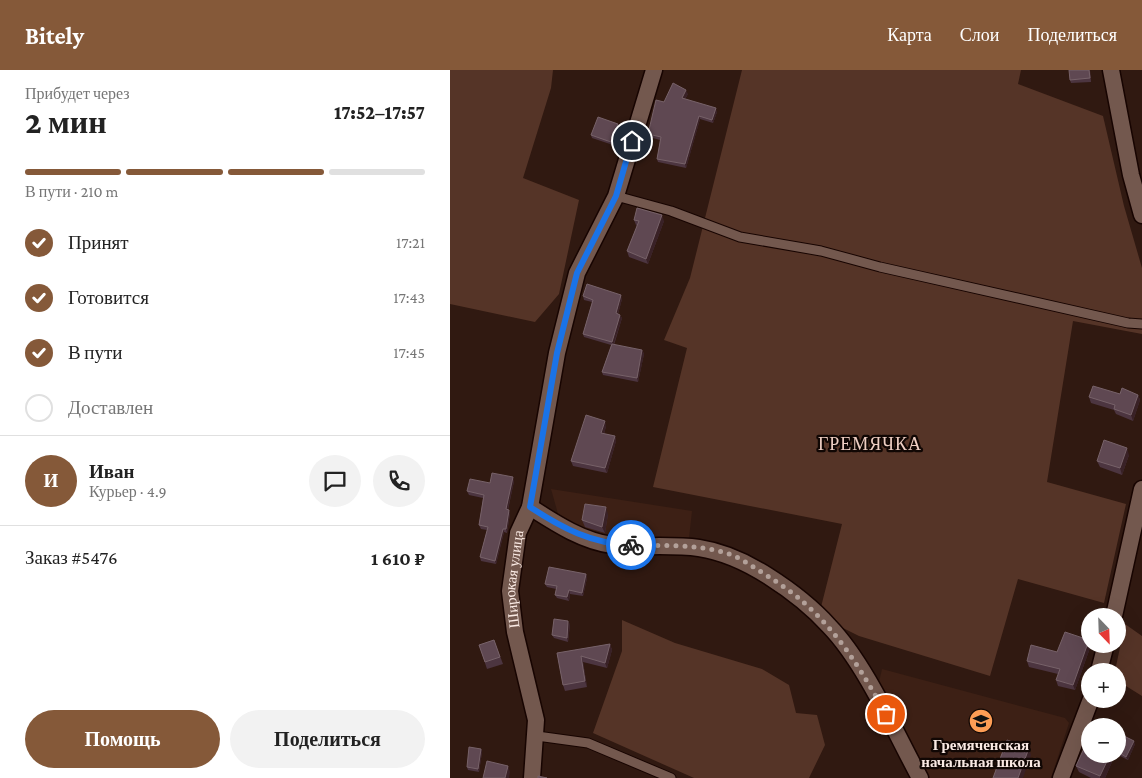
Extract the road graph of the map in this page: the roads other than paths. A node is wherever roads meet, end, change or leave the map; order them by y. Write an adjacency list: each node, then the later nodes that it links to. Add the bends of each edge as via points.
1 (654, 70): 3 (street, Широкая улица)
2 (1111, 70): 4 (street)
3 (616, 196): 5 (lane, via 671,211 740,237 821,251 880,267); 7 (street, Широкая улица, via 574,281 557,353)
4 (1142, 215)
5 (1142, 324)
6 (1142, 489): 8 (street)
7 (530, 507): 10 (street, Широкая улица, via 518,533 510,591 515,632); 13 (street, via 564,528 611,545 697,548 727,553 778,582 830,626 842,642)
8 (1116, 608)
9 (1088, 708): 14 (street)
10 (537, 736): 11 (street, Широкая улица); 12 (lane, via 588,742)
11 (532, 778)
12 (671, 778)
13 (920, 778)
14 (1061, 778)

